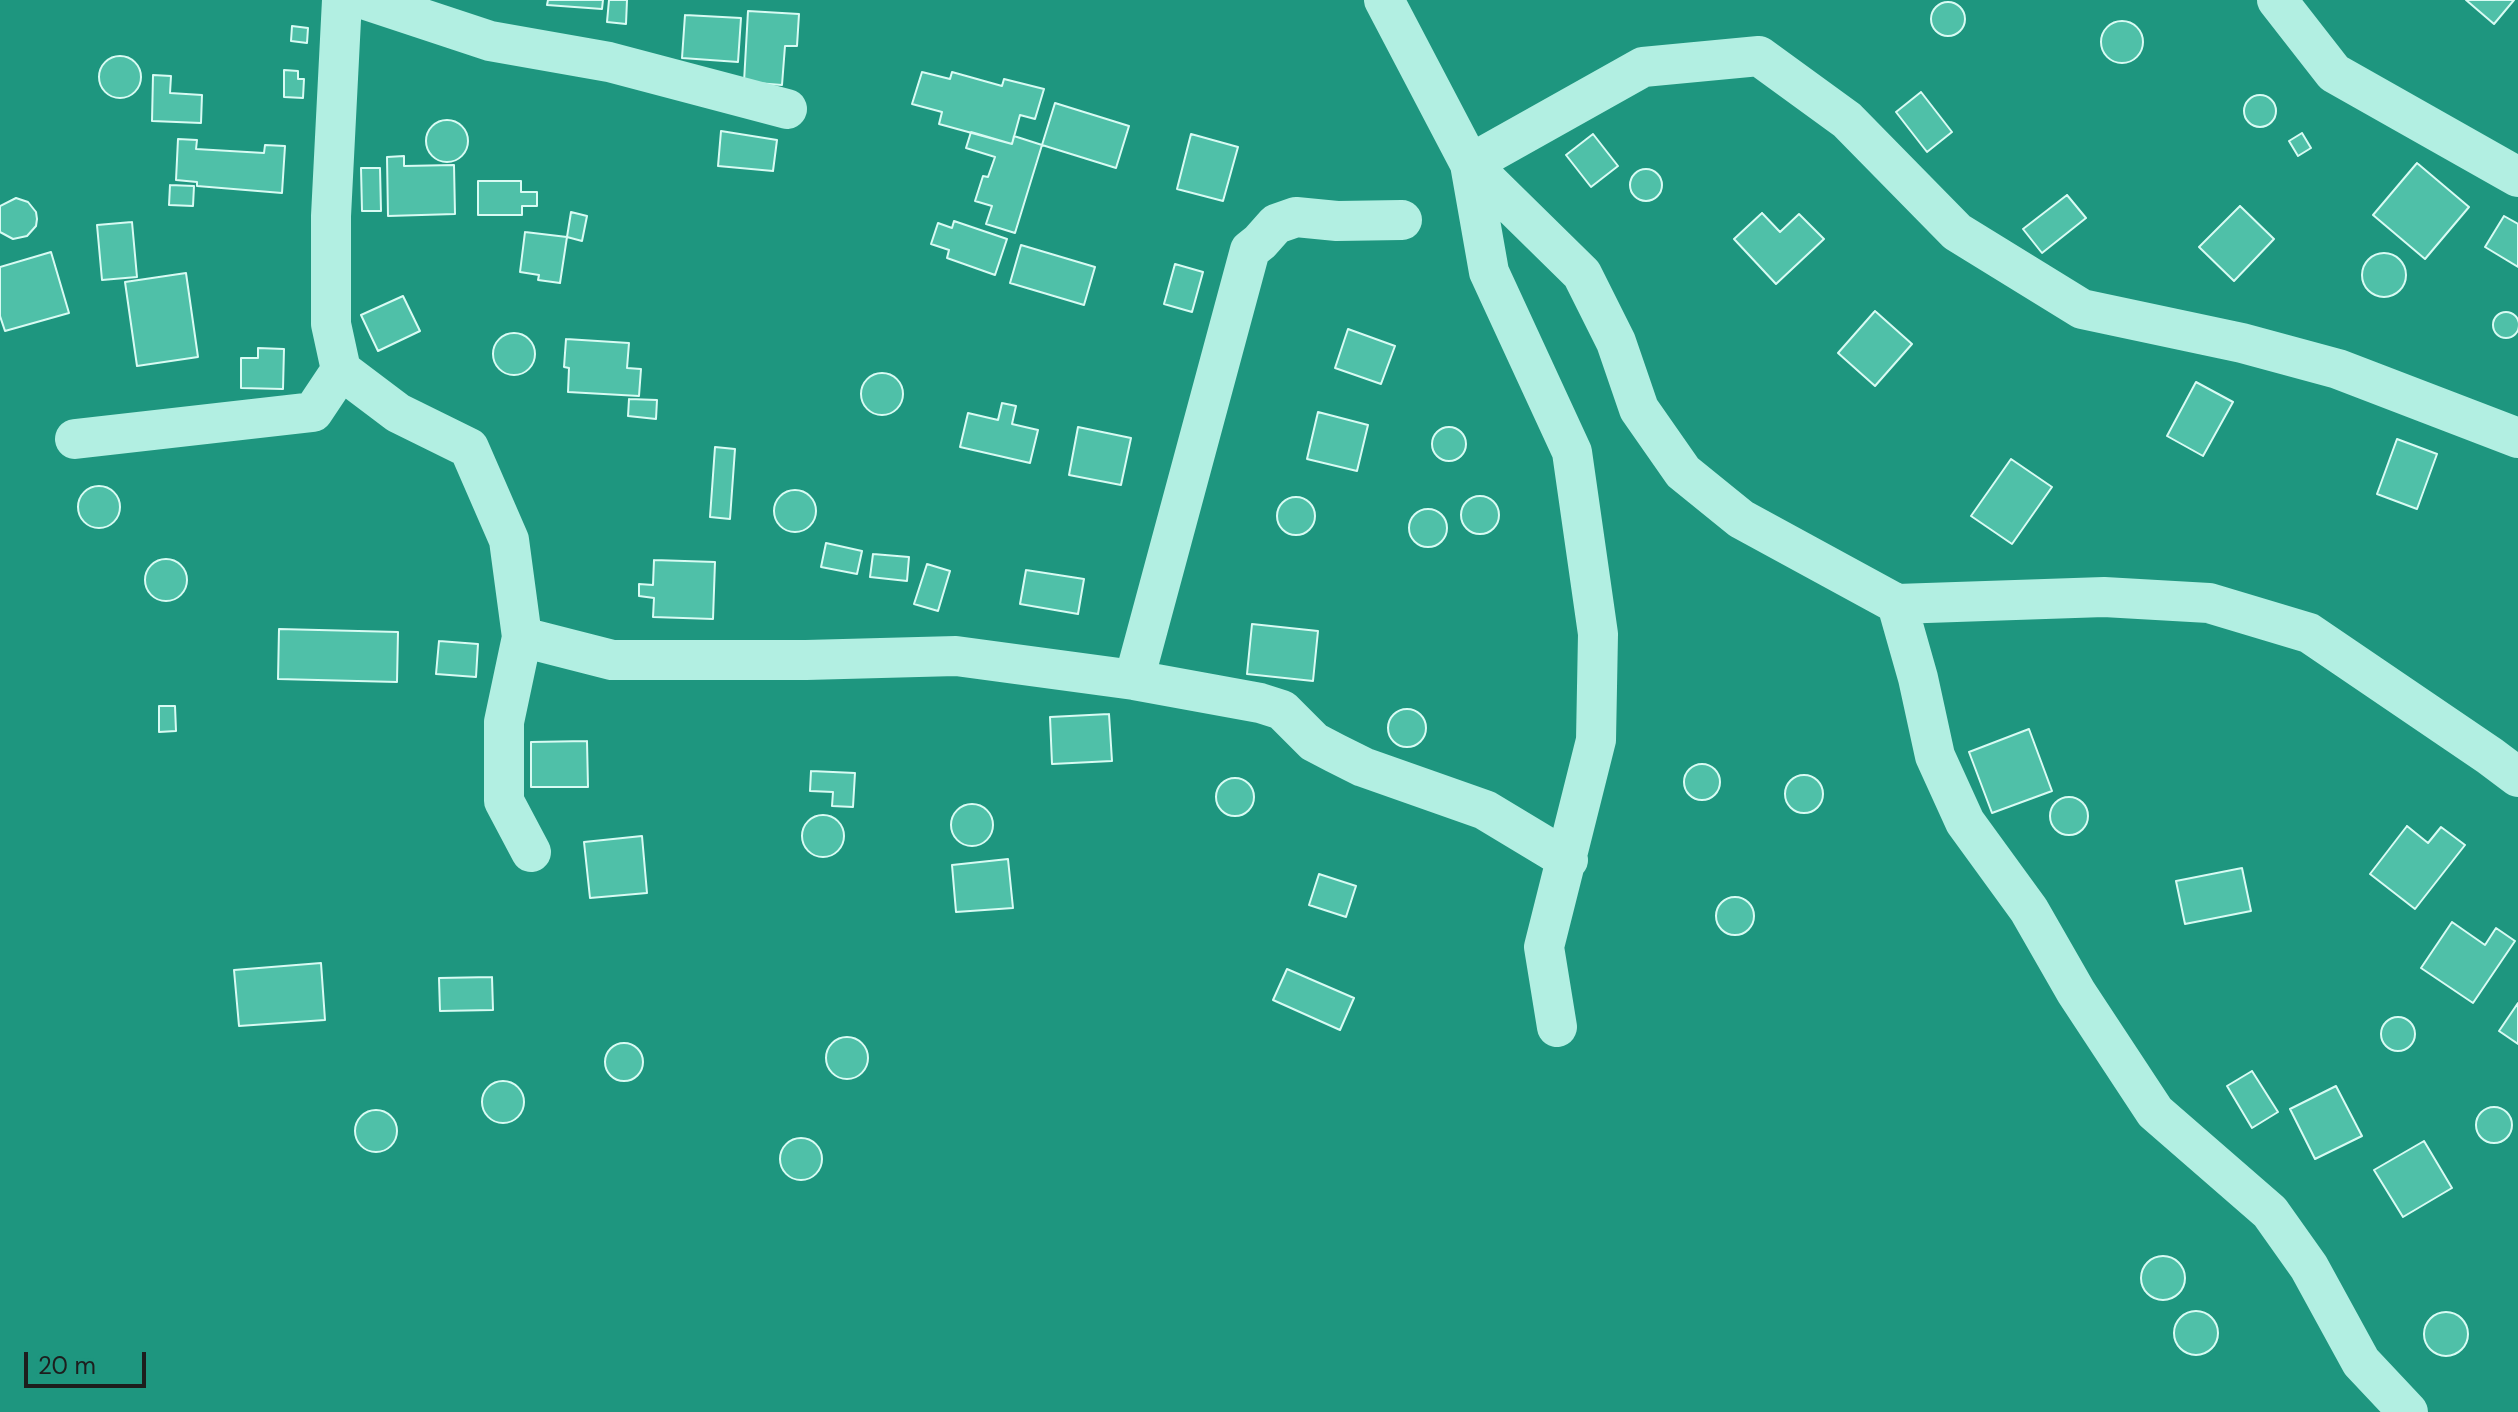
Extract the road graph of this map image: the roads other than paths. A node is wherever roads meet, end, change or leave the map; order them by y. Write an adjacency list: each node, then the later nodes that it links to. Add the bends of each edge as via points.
1 (342, 0): 9 (street, via 331,216 331,324)
2 (366, 0): 5 (street, via 490,41 609,62)
3 (1384, 0): 6 (street)
4 (2277, 0): 7 (street, via 2334,73)
5 (787, 109)
6 (1470, 164): 10 (street, via 1643,67 1759,56 1847,120 1957,232 2082,309 2338,369); 12 (street, via 1582,274 1616,342 1639,409 1683,472 1741,519); 17 (street, via 1489,272 1572,452 1598,634 1596,740)
7 (2518, 177)
8 (1402, 220): 14 (street, via 1296,217 1276,224 1250,250)
9 (341, 370): 11 (street, via 313,412); 13 (street, via 398,413 469,448 509,540)
10 (2518, 438)
11 (75, 439)
12 (1897, 604): 15 (street, via 2104,597 2209,603 2309,633); 19 (street, via 1935,756 1965,822 2029,910 2155,1112 2270,1212 2309,1267 2361,1362)
13 (522, 637): 14 (street, via 612,660 956,656); 16 (street, via 504,722 504,801)
14 (1134, 680): 17 (street, via 1282,710 1314,742 1363,767 1485,810)
15 (2518, 777)
16 (531, 852)
17 (1568, 860): 18 (street, via 1544,947)
18 (1557, 1027)
19 (2408, 1412)

